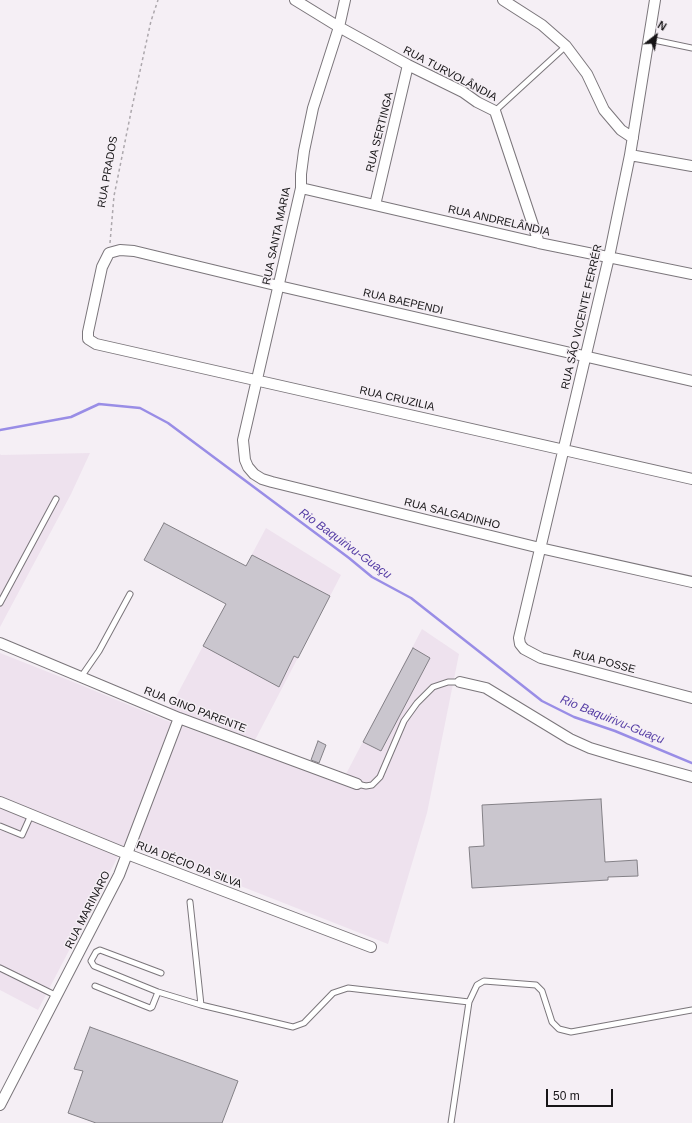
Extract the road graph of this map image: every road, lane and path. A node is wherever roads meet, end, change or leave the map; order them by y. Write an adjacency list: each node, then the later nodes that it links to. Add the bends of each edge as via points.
1 (158, 0): 18 (path, RUA PRADOS, via 151,22 114,196)
2 (297, 0): 6 (street, RUA TURVOLÂNDIA)
3 (345, 0): 6 (street, RUA SANTA MARIA)
4 (503, 0): 8 (street, via 542,25)
5 (655, 0): 7 (street, RUA SÃO VICENTE FERRÉR)
6 (339, 27): 10 (street, RUA TURVOLÂNDIA); 15 (street, RUA SANTA MARIA, via 313,108)
7 (648, 39): 9 (lane); 12 (street, RUA SÃO VICENTE FERRÉR)
8 (566, 46): 11 (lane); 12 (street, via 587,74 604,110 621,130)
9 (692, 48)
10 (408, 65): 11 (street, RUA TURVOLÂNDIA); 16 (street, RUA SERTINGA)
11 (495, 111): 17 (street, RUA TURVOLÂNDIA)
12 (633, 138): 13 (street, RUA SÃO VICENTE FERRÉR)
13 (630, 156): 14 (street); 19 (street, RUA SÃO VICENTE FERRÉR)
14 (692, 166)
15 (300, 188): 16 (street, RUA ANDRELÂNDIA); 21 (street, RUA SANTA MARIA)
16 (375, 205): 17 (street, RUA ANDRELÂNDIA)
17 (539, 243): 19 (street, RUA ANDRELÂNDIA)
18 (109, 253): 21 (street, RUA BAEPENDI, via 120,250 134,251); 23 (street, RUA CRUZILIA, via 102,266 88,339 96,344)
19 (609, 256): 20 (street, RUA ANDRELÂNDIA); 22 (street, RUA SÃO VICENTE FERRÉR)
20 (692, 274)
21 (279, 286): 22 (street, RUA BAEPENDI); 23 (street, RUA SANTA MARIA)
22 (585, 356): 24 (street, RUA BAEPENDI); 26 (street, RUA SÃO VICENTE FERRÉR)
23 (258, 380): 25 (street, RUA SANTA MARIA); 26 (street, RUA CRUZILIA)
24 (692, 381)
25 (246, 431): 29 (street, RUA SALGADINHO, via 243,440 245,460 254,474 262,479)
26 (564, 450): 27 (street, RUA CRUZILIA); 29 (street, RUA SÃO VICENTE FERRÉR)
27 (692, 479)
28 (56, 499): 32 (lane)
29 (540, 548): 30 (street, RUA SALGADINHO); 33 (street, RUA SÃO VICENTE FERRÉR)
30 (692, 582)
31 (130, 594): 35 (lane, via 99,651)
32 (0, 602)
33 (519, 638): 37 (street, RUA POSSE, via 524,649 541,658)
34 (0, 643): 35 (street, RUA GINO PARENTE)
35 (81, 677): 38 (street, RUA GINO PARENTE)
36 (460, 682): 39 (street, via 486,688 570,739 590,748); 40 (lane, RUA GINO PARENTE, via 448,682 433,687 417,703 404,722 380,776 372,785)
37 (692, 698)
38 (179, 718): 40 (street, RUA GINO PARENTE); 44 (street, RUA MARINARO)
39 (692, 777)
40 (357, 784)
41 (0, 802): 42 (street, RUA DÉCIO DA SILVA)
42 (31, 815): 43 (lane, via 22,835); 44 (street, RUA DÉCIO DA SILVA)
43 (0, 826)
44 (127, 854): 46 (street, RUA DÉCIO DA SILVA); 51 (street, RUA MARINARO, via 119,875)
45 (190, 902): 53 (lane)
46 (371, 947)
47 (0, 968): 51 (lane)
48 (161, 973): 50 (lane, via 100,950 91,962 94,966)
49 (95, 986): 50 (lane, via 150,1008)
50 (158, 992): 53 (lane)
51 (57, 996): 55 (street, RUA MARINARO)
52 (469, 1002): 53 (lane, via 348,988 333,993 304,1023 292,1027); 54 (lane, via 477,985 484,981 536,984 542,991 552,1022 559,1029 571,1032); 56 (lane)
53 (201, 1005)
54 (692, 1010)
55 (0, 1105)
56 (451, 1123)

